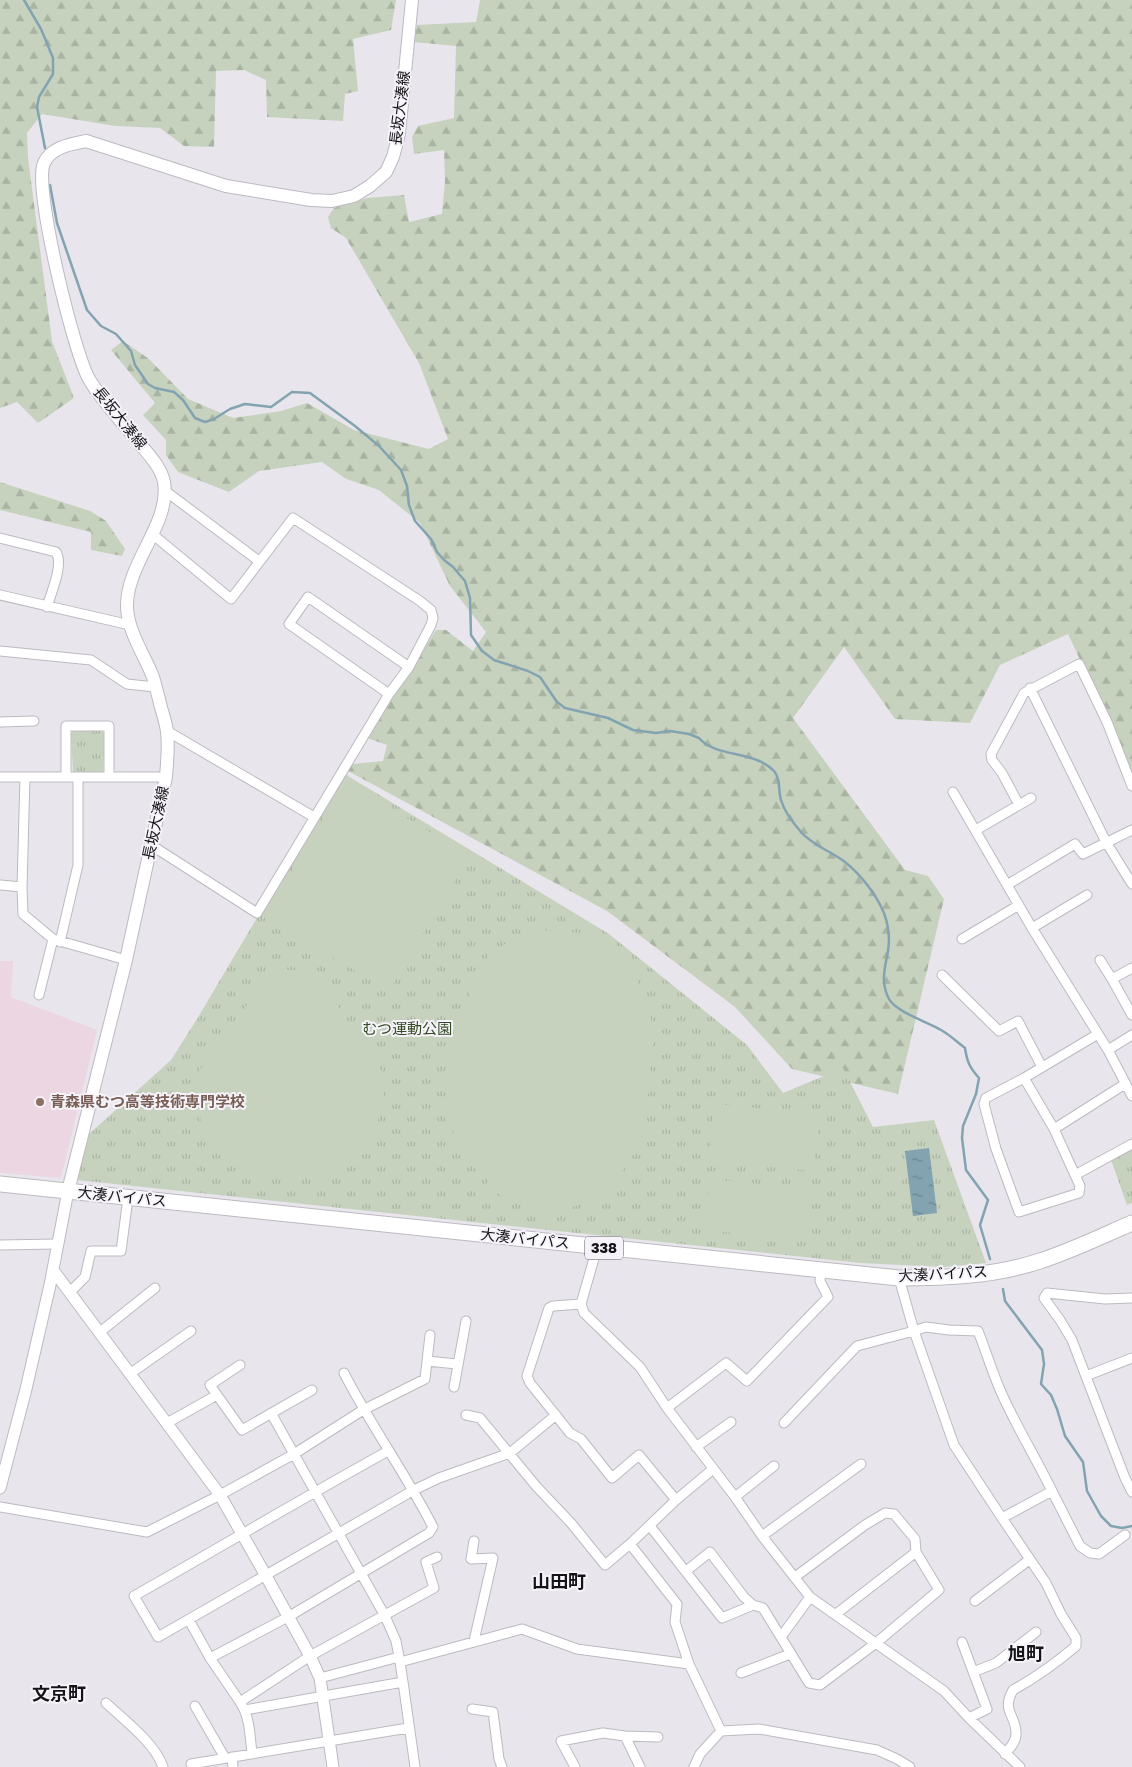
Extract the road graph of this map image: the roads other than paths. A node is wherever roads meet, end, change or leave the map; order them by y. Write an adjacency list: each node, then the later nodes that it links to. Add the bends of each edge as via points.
1 (412, 0): 2 (main road, 長坂大湊線, via 399,134 393,157 386,172 354,196 332,201 310,200 226,186 86,141 51,153 44,163 41,183 44,212 80,361 89,379 155,461 164,481)
2 (164, 490): 3 (main road, 長坂大湊線); 5 (street)
3 (152, 533): 5 (street, via 231,599); 8 (main road, 長坂大湊線, via 129,587)
4 (0, 538): 7 (street, via 56,552 59,565)
5 (259, 561): 10 (street, via 293,518 420,601 431,610 433,618)
6 (0, 595): 7 (street)
7 (47, 607): 8 (street)
8 (130, 625): 11 (main road, 長坂大湊線)
9 (0, 651): 11 (street, via 91,660 127,684)
10 (408, 667): 13 (street); 13 (street, via 308,597 289,624)
11 (156, 687): 16 (main road, 長坂大湊線)
12 (1030, 688): 23 (street, via 1079,664 1107,722); 26 (street, via 1024,693 991,754); 30 (street)
13 (390, 694): 27 (street)
14 (34, 721): 15 (street)
15 (0, 722)
16 (167, 731): 21 (main road, 長坂大湊線); 27 (street)
17 (25, 777): 18 (street); 22 (street); 35 (street)
18 (66, 777): 19 (street); 20 (street, via 66,726 74,726 109,726)
19 (78, 777): 20 (street); 40 (street, via 78,865)
20 (109, 777): 21 (street)
21 (166, 777): 31 (main road, 長坂大湊線)
22 (0, 778)
23 (1132, 786)
24 (953, 792): 28 (street)
25 (1031, 798): 26 (street)
26 (1019, 805): 28 (street)
27 (314, 817): 31 (street, via 258,913)
28 (976, 830): 34 (street)
29 (1132, 830): 30 (street)
30 (1106, 842): 32 (street); 34 (street, via 1083,854 1075,844)
31 (151, 845): 41 (main road, 長坂大湊線)
32 (1132, 884)
33 (0, 885): 35 (street)
34 (1007, 885): 37 (street)
35 (22, 887): 40 (street, via 23,914)
36 (1087, 895): 38 (street)
37 (1019, 905): 38 (street); 39 (street)
38 (1032, 928): 48 (street)
39 (962, 939)
40 (57, 940): 41 (street); 46 (street)
41 (126, 960): 59 (main road, 長坂大湊線)
42 (1100, 960): 45 (street)
43 (1132, 968): 45 (street)
44 (942, 975): 51 (street, via 999,1031 1018,1021)
45 (1112, 979): 47 (street)
46 (39, 995)
47 (1132, 1016)
48 (1098, 1034): 50 (street); 51 (street)
49 (1132, 1035): 50 (street)
50 (1108, 1050): 53 (street)
51 (1042, 1067): 52 (street)
52 (1024, 1078): 55 (street); 57 (street, via 986,1098 984,1104 1018,1212 1079,1193)
53 (1125, 1084): 54 (street); 55 (street)
54 (1132, 1096)
55 (1054, 1129): 57 (street)
56 (1132, 1144): 57 (street)
57 (1075, 1175)
58 (0, 1184): 59 (highway, 大湊バイパス / 338)
59 (68, 1191): 60 (highway, 大湊バイパス / 338); 62 (street)
60 (128, 1198): 64 (highway, 大湊バイパス / 338); 69 (street, via 121,1251 91,1250 85,1277)
61 (1132, 1223): 67 (highway, 大湊バイパス / 338, via 1040,1262 1002,1271 967,1276)
62 (57, 1244): 63 (street); 65 (street)
63 (0, 1245)
64 (597, 1248): 66 (highway, 大湊バイパス / 338); 71 (street)
65 (53, 1270): 69 (street); 102 (street)
66 (821, 1270): 67 (highway, 大湊バイパス / 338); 87 (street, via 820,1281 828,1297 747,1381 726,1363)
67 (899, 1278): 73 (street)
68 (155, 1288): 74 (street)
69 (70, 1292): 74 (street)
70 (1132, 1298): 83 (street, via 1105,1299 1046,1293 1044,1298 1072,1340)
71 (582, 1304): 87 (street, via 584,1313 640,1367); 91 (street, via 549,1308 528,1376)
72 (466, 1321): 79 (street)
73 (914, 1330): 94 (street, via 857,1346); 105 (street, via 926,1327 978,1331 1000,1392); 111 (street, via 954,1445)
74 (100, 1332): 81 (street)
75 (191, 1332): 81 (street)
76 (430, 1335): 78 (street)
77 (1132, 1358): 83 (street)
78 (427, 1361): 79 (street); 88 (street, via 425,1379)
79 (457, 1364): 84 (street)
80 (240, 1365): 86 (street, via 210,1385)
81 (130, 1373): 93 (street)
82 (344, 1373): 88 (street)
83 (1086, 1376): 106 (street)
84 (454, 1387)
85 (312, 1390): 89 (street)
86 (216, 1395): 89 (street, via 242,1430); 93 (street)
87 (667, 1408): 95 (street)
88 (363, 1410): 96 (street); 98 (street)
89 (271, 1414): 98 (street)
90 (466, 1415): 97 (street, via 480,1418)
91 (556, 1415): 97 (street); 109 (street, via 570,1433 581,1439 612,1478 639,1455)
92 (731, 1422): 95 (street)
93 (167, 1423): 107 (street)
94 (784, 1424)
95 (696, 1447): 101 (street)
96 (388, 1451): 103 (street); 104 (street)
97 (510, 1453): 103 (street); 118 (street, via 605,1565)
98 (294, 1454): 104 (street); 107 (street)
99 (860, 1464): 116 (street)
100 (774, 1466): 108 (street)
101 (713, 1469): 108 (street); 109 (street)
102 (0, 1488)
103 (414, 1490): 113 (street); 123 (street, via 433,1526 429,1533)
104 (315, 1491): 113 (street); 114 (street)
105 (1052, 1491): 111 (street); 115 (street, via 1080,1546 1090,1553 1099,1554)
106 (1132, 1492)
107 (220, 1495): 110 (street, via 147,1532); 114 (street)
108 (735, 1497): 116 (street)
109 (676, 1500): 112 (street)
110 (0, 1507)
111 (1002, 1518): 121 (street)
112 (650, 1526): 118 (street); 122 (street)
113 (340, 1534): 123 (street); 124 (street)
114 (243, 1535): 124 (street); 132 (street, via 134,1596 158,1637)
115 (1125, 1535)
116 (762, 1536): 125 (street)
117 (474, 1541): 135 (street, via 471,1559 493,1558)
118 (630, 1544): 142 (street, via 677,1604 675,1622)
119 (916, 1552): 125 (street, via 915,1539 894,1514 885,1513); 129 (street); 137 (street, via 939,1590)
120 (437, 1557): 130 (street, via 426,1562 434,1588)
121 (1030, 1560): 127 (street); 159 (street, via 1071,1628 1076,1646 1043,1672 1012,1690 1008,1705 1016,1733)
122 (686, 1571): 128 (street, via 722,1618); 128 (street, via 710,1552)
123 (362, 1574): 130 (street); 131 (street)
124 (266, 1576): 131 (street); 132 (street)
125 (794, 1577): 126 (street)
126 (810, 1598): 129 (street); 134 (street)
127 (975, 1601)
128 (753, 1605): 134 (street, via 764,1608)
129 (836, 1614): 137 (street)
130 (385, 1616): 139 (street); 141 (street)
131 (288, 1617): 139 (street); 140 (street)
132 (189, 1620): 140 (street)
133 (1036, 1632): 143 (street, via 996,1663)
134 (781, 1637): 138 (street)
135 (474, 1641): 141 (street); 142 (street, via 522,1629 577,1648)
136 (962, 1642): 143 (street)
137 (876, 1643): 138 (street, via 820,1685 809,1684); 152 (street, via 944,1691)
138 (790, 1654): 144 (street)
139 (310, 1656): 145 (street); 150 (street)
140 (210, 1658): 150 (street)
141 (400, 1659): 145 (street); 146 (street)
142 (689, 1664): 154 (street)
143 (974, 1672): 152 (street, via 987,1709)
144 (741, 1673)
145 (320, 1678): 147 (street)
146 (403, 1682): 147 (street); 153 (street)
147 (323, 1696): 150 (street); 157 (street)
148 (106, 1703): 162 (street, via 160,1757)
149 (194, 1706): 160 (street)
150 (243, 1706): 158 (street)
151 (472, 1709): 166 (street, via 493,1712)
152 (969, 1718): 159 (street)
153 (408, 1728): 157 (street); 165 (street)
154 (721, 1731): 169 (street, via 700,1754); 170 (street, via 759,1729 877,1750)
155 (624, 1736): 156 (street); 167 (street, via 603,1733 561,1741); 168 (street)
156 (658, 1737)
157 (329, 1742): 158 (street); 164 (street)
158 (252, 1754): 160 (street)
159 (1005, 1754): 171 (street)
160 (228, 1758): 161 (street); 163 (street)
161 (191, 1764)
162 (163, 1767)
163 (233, 1767)
164 (333, 1767)
165 (415, 1767)
166 (502, 1767)
167 (575, 1767)
168 (640, 1767)
169 (694, 1767)
170 (910, 1767)
171 (1020, 1767)

